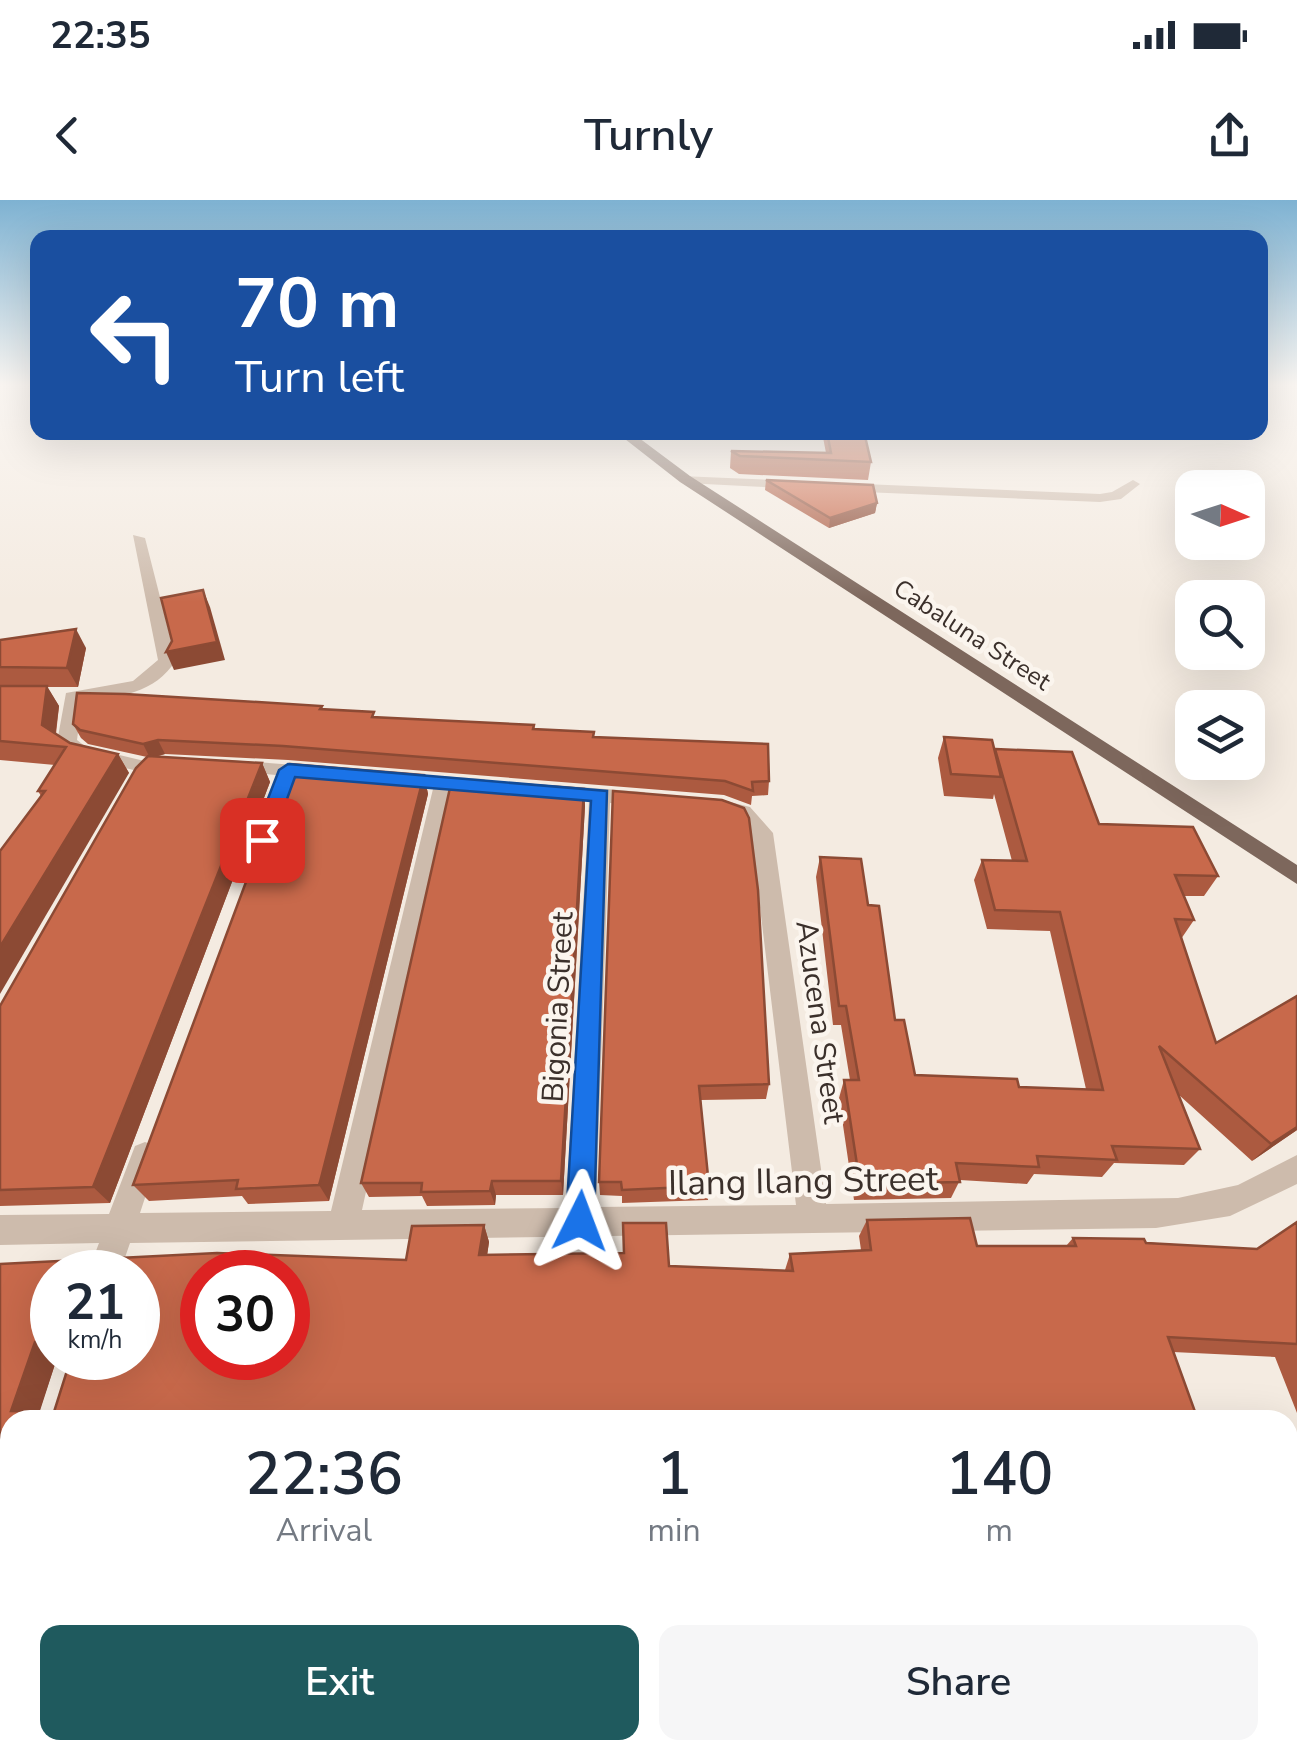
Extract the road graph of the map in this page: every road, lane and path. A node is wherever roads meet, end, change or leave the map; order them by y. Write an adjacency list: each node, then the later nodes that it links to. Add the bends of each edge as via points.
1 (655, 457): 2 (main road, Cabaluna Street)
2 (685, 479): 3 (street, via 1100,498); 9 (main road, Cabaluna Street)
3 (1132, 484)
4 (138, 538): 5 (street, via 167,660 162,671 137,686 64,697 67,742 143,775)
5 (178, 762)
6 (214, 764): 7 (street, via 284,779)
7 (445, 782): 8 (street); 14 (street)
8 (600, 796): 12 (street, Azucena Street, via 742,810 762,834); 13 (street, Bigonia Street)
9 (1297, 876)
10 (152, 1136): 15 (street)
11 (1297, 1168): 12 (street, Ilang Ilang Street, via 1258,1194 1215,1209)
12 (813, 1220): 13 (street, Ilang Ilang Street)
13 (580, 1221): 14 (street, Ilang Ilang Street)
14 (343, 1226): 15 (street, Ilang Ilang Street)
15 (118, 1227): 16 (street, Ilang Ilang Street); 17 (street)
16 (0, 1230)
17 (111, 1250)

